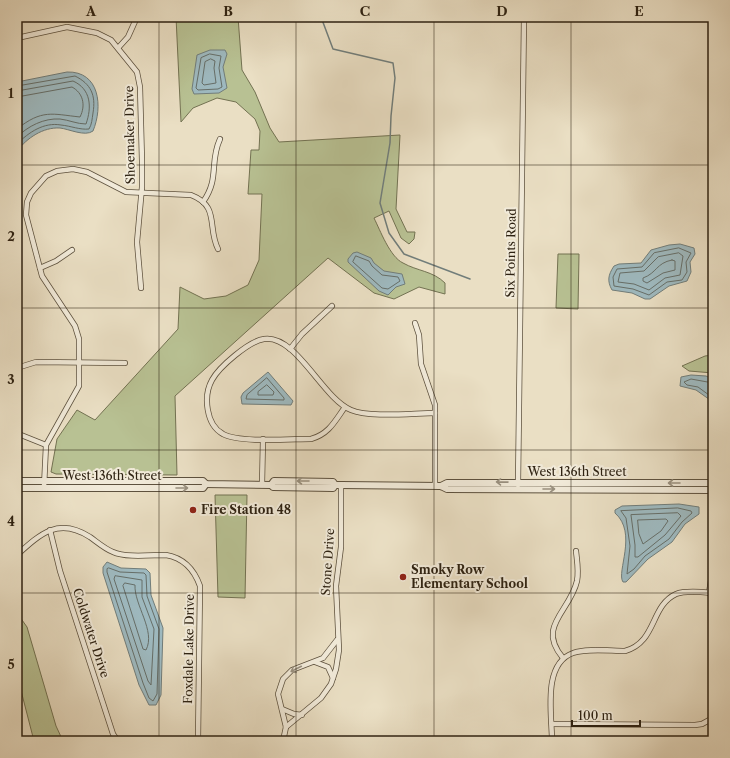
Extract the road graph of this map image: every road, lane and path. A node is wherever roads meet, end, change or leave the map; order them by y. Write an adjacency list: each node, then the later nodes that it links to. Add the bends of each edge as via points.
1 (137, 17): 4 (street, via 128,37)
2 (524, 17): 29 (street, Six Points Road)
3 (17, 38): 4 (street, Shoemaker Drive, via 74,28 103,35)
4 (118, 48): 6 (street, Shoemaker Drive, via 133,66 139,79)
5 (220, 138): 7 (street, via 214,154 213,184)
6 (141, 193): 7 (street, via 186,193); 10 (street, via 126,192 80,170 65,169 46,176 31,193 26,209); 11 (street, Shoemaker Drive, via 137,242)
7 (203, 202): 8 (street, via 212,216 213,236)
8 (218, 249)
9 (72, 250): 10 (street)
10 (40, 268): 15 (street, via 45,282 78,333)
11 (141, 288)
12 (332, 306): 14 (street)
13 (415, 323): 19 (street, via 420,335 421,364 434,400)
14 (290, 349): 18 (street); 21 (street, via 269,339 252,342 215,375 209,387 208,411 217,430 231,437)
15 (79, 362): 16 (street); 17 (street, via 36,362); 22 (street, via 79,386)
16 (125, 363)
17 (20, 367)
18 (345, 407): 19 (street, via 363,413); 21 (street, via 329,430 317,437)
19 (435, 413): 28 (street)
20 (21, 435): 22 (street)
21 (263, 439): 26 (street)
22 (46, 445): 25 (street)
23 (17, 481): 25 (street, West 136th Street)
24 (713, 483): 29 (street, West 136th Street, one-way to 29)
25 (44, 484): 26 (street, West 136th Street, via 203,488 206,484); 30 (street, West 136th Street)
26 (262, 485): 27 (street, West 136th Street, via 271,485 273,488 333,488)
27 (338, 485): 28 (street, West 136th Street); 37 (street, Stone Drive, via 341,554 336,590)
28 (438, 486): 29 (street, West 136th Street, via 447,489)
29 (518, 486): 31 (street, West 136th Street, one-way to 31)
30 (17, 488)
31 (713, 490)
32 (50, 530): 34 (street, via 41,534); 46 (street, Coldwater Drive, via 60,571 113,734); 47 (street, Foxdale Lake Drive, via 74,528 120,554 173,556 194,571 200,586)
33 (576, 551): 38 (street, via 577,582 552,631 554,645)
34 (17, 555)
35 (713, 567): 36 (street)
36 (711, 593): 38 (street, via 681,593 670,598 662,606 644,641 632,649 580,652)
37 (338, 640): 39 (street, via 328,654); 40 (street, Stone Drive, via 338,661)
38 (563, 658): 44 (street, via 552,677)
39 (315, 662): 40 (street, via 328,667); 41 (street, one-way to 41, via 292,670 283,678 278,694)
40 (333, 678): 42 (street, Stone Drive, via 321,698)
41 (282, 709): 42 (street); 45 (street)
42 (302, 715): 45 (street, Stone Drive)
43 (713, 718): 44 (street, via 695,725)
44 (552, 724): 49 (street)
45 (286, 727): 48 (street)
46 (118, 741)
47 (198, 741)
48 (283, 741)
49 (552, 741)

